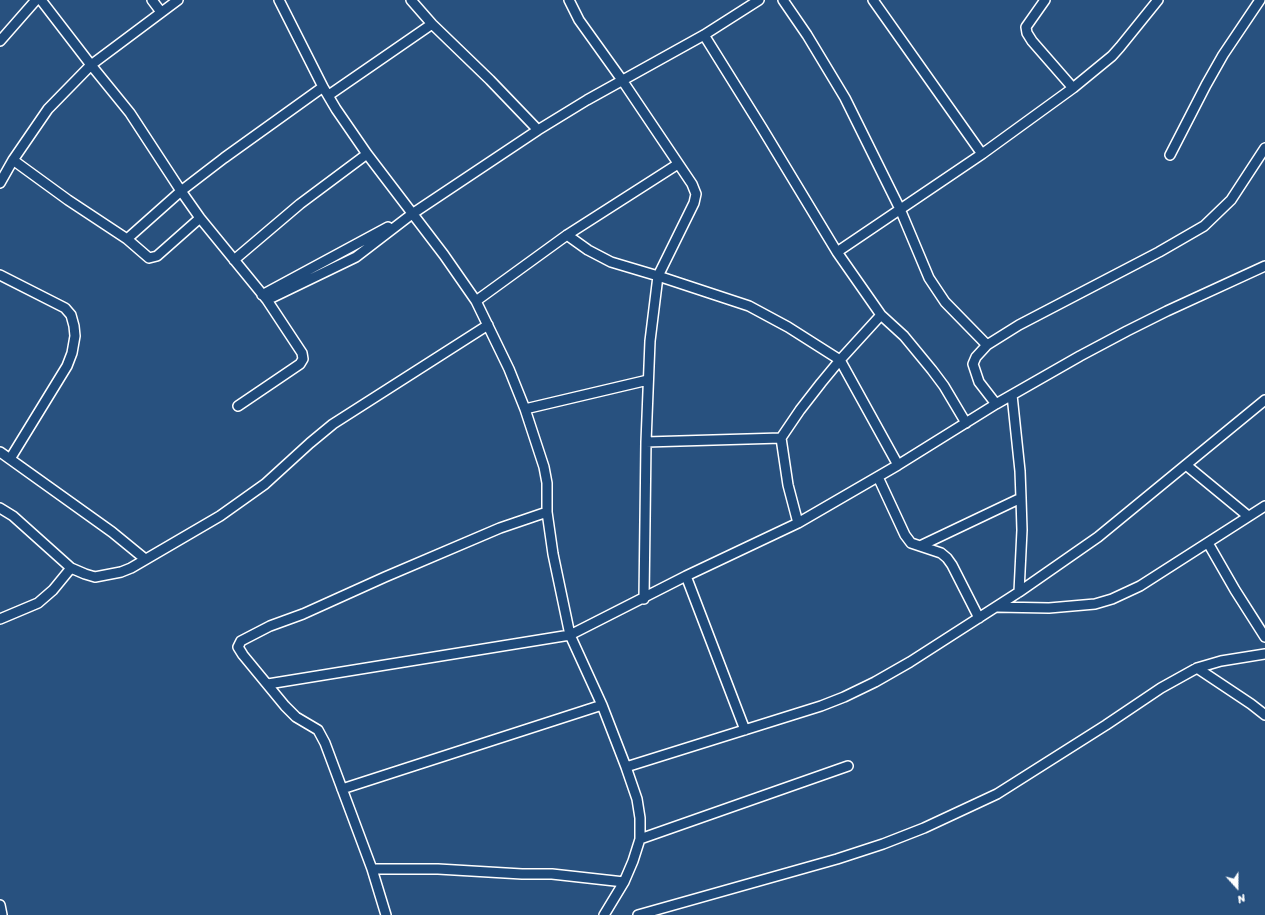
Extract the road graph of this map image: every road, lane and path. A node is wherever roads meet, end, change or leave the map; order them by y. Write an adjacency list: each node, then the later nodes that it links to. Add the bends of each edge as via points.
1 (36, 0): 17 (street)
2 (42, 0): 18 (street)
3 (152, 0): 14 (street)
4 (178, 0): 14 (street)
5 (279, 0): 20 (street)
6 (411, 0): 15 (street)
7 (569, 0): 19 (street, via 579,20)
8 (783, 0): 32 (street, via 845,98)
9 (874, 0): 26 (street)
10 (1045, 0): 21 (street, via 1026,27 1027,33)
11 (1158, 0): 21 (street, via 1112,56)
12 (1260, 0): 27 (street, via 1209,79)
13 (754, 1): 16 (street)
14 (161, 12): 18 (street)
15 (432, 24): 22 (street); 23 (street)
16 (704, 35): 19 (street); 37 (street)
17 (0, 41)
18 (91, 65): 28 (street, via 48,110); 31 (street, via 130,113)
19 (622, 80): 23 (street); 29 (street)
20 (323, 87): 22 (street); 31 (street)
21 (1073, 88): 26 (street)
22 (329, 96): 25 (street)
23 (538, 130): 33 (street)
24 (1265, 148): 46 (street, via 1231,200 1204,226)
25 (367, 154): 33 (street); 38 (street, via 300,204)
26 (982, 154): 32 (street)
27 (1170, 155)
28 (13, 160): 30 (street); 36 (street)
29 (678, 164): 35 (street); 41 (street, via 696,194)
30 (0, 183)
31 (181, 191): 34 (street); 36 (street)
32 (900, 209): 37 (street); 46 (street, via 937,291)
33 (412, 214): 42 (street, via 356,257); 43 (street)
34 (200, 218): 36 (street, via 153,258 148,258); 38 (street)
35 (566, 235): 41 (street, via 611,262); 43 (street)
36 (127, 239)
37 (837, 252): 44 (street)
38 (234, 260): 42 (street)
39 (1265, 266): 49 (street, via 1127,331)
40 (0, 275): 58 (street, via 66,308 74,326 75,336 67,366)
41 (658, 276): 47 (street, via 736,301 761,312); 48 (street)
42 (264, 298): 52 (street, via 302,353 303,359 300,364)
43 (476, 301): 45 (street)
44 (881, 315): 47 (street); 54 (street, via 923,358 944,386)
45 (488, 325): 53 (street); 70 (street, via 333,424 265,484 220,516)
46 (987, 345): 51 (street, via 973,364 979,382)
47 (840, 360): 55 (street); 59 (street)
48 (648, 380): 53 (street); 56 (street)
49 (1012, 395): 51 (street); 62 (street)
50 (1265, 400): 60 (street)
51 (996, 404): 54 (street)
52 (238, 406)
53 (525, 409): 65 (street, via 544,467)
54 (966, 423): 59 (street)
55 (781, 438): 56 (street); 67 (street, via 788,485)
56 (646, 442): 74 (street)
57 (0, 452): 58 (street)
58 (10, 459): 70 (street)
59 (898, 465): 61 (street)
60 (1186, 465): 66 (street); 73 (street, via 1098,537)
61 (878, 477): 67 (street); 69 (street, via 905,535 911,543)
62 (1021, 498): 69 (street); 73 (street)
63 (1265, 506): 66 (street)
64 (0, 508): 71 (street, via 14,516)
65 (547, 512): 78 (street); 82 (street, via 500,528 270,626 241,641 238,647 243,655)
66 (1248, 516): 68 (street)
67 (798, 523): 72 (street)
68 (1208, 543): 75 (street, via 1140,586 1112,600 1049,608); 79 (street)
69 (920, 546): 76 (street, via 941,553 947,558)
70 (145, 559): 71 (street, via 131,568 106,576 90,576)
71 (71, 568): 77 (street, via 38,604)
72 (686, 576): 74 (street); 85 (street)
73 (1019, 592): 75 (street)
74 (644, 599): 78 (street)
75 (997, 607): 76 (street)
76 (979, 618): 85 (street, via 860,690 821,706)
77 (0, 619)
78 (570, 635): 82 (street); 83 (street)
79 (1265, 637)
80 (1265, 654): 81 (street)
81 (1196, 668): 84 (street); 96 (street, via 997,794 924,828 837,859)
82 (268, 684): 88 (street, via 296,717 318,730)
83 (602, 705): 87 (street); 88 (street)
84 (1265, 715)
85 (745, 730): 87 (street)
86 (848, 766): 89 (street)
87 (626, 767): 89 (street, via 637,799)
88 (342, 789): 90 (street)
89 (640, 839): 91 (street, via 634,862)
90 (372, 868): 91 (street, via 552,874); 94 (street)
91 (624, 882): 95 (street)
92 (0, 905): 93 (street)
93 (2, 915)
94 (386, 915)
95 (604, 915)
96 (638, 915)

